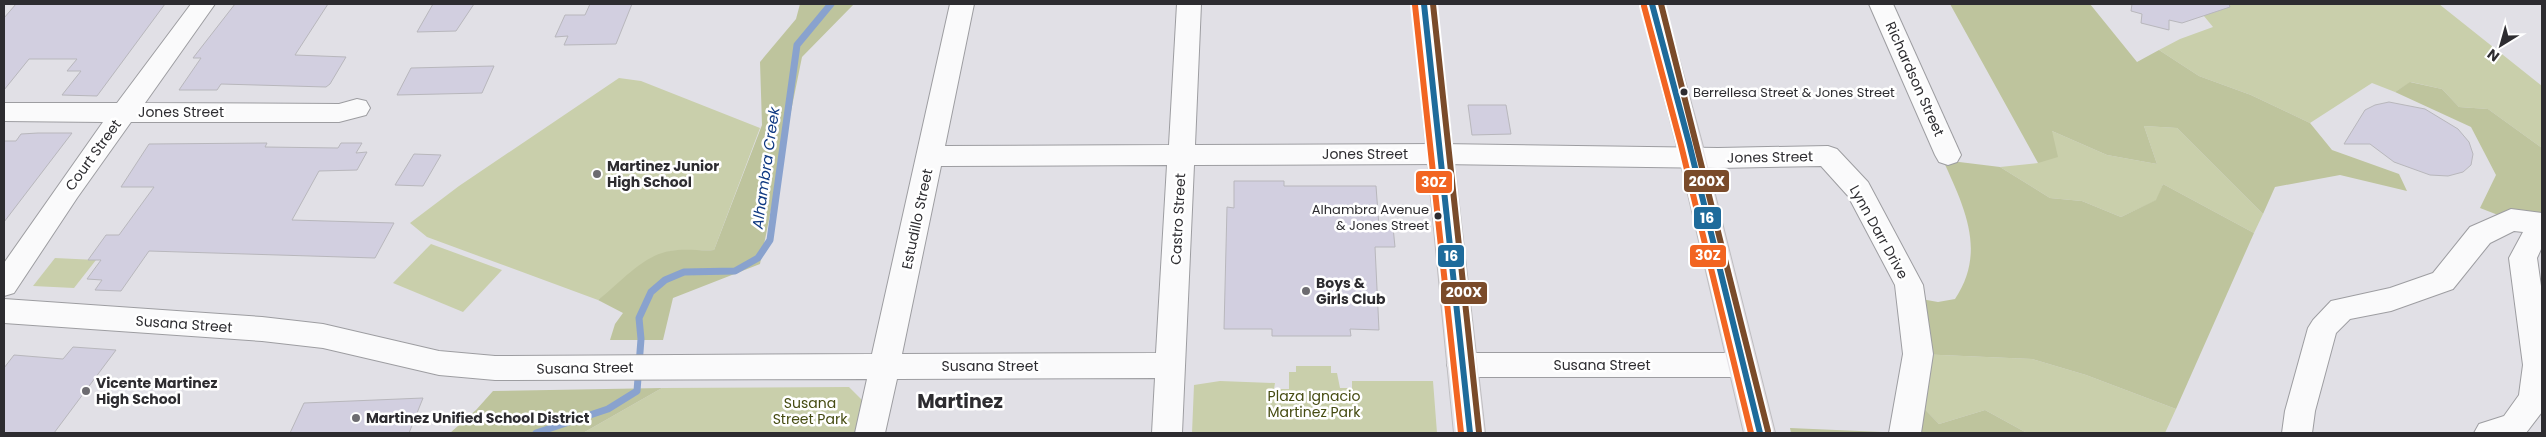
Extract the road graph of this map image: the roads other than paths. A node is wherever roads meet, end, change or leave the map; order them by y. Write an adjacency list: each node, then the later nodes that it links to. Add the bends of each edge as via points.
1 (203, 4): 9 (street, Court Street)
2 (962, 4): 13 (street, Estudillo Street)
3 (1189, 4): 11 (street, Castro Street)
4 (1424, 4): 10 (main road)
5 (1652, 4): 15 (main road)
6 (1881, 4): 12 (street, Richardson Street)
7 (357, 108): 9 (street, Jones Street, via 338,113)
8 (4, 112): 9 (street, Jones Street)
9 (124, 113): 18 (street, Court Street)
10 (1440, 154): 11 (street, Jones Street); 15 (street, Jones Street); 23 (main road)
11 (1181, 155): 13 (street, Jones Street); 20 (street, Castro Street)
12 (1948, 155)
13 (931, 156): 22 (street, Estudillo Street)
14 (1828, 156): 15 (street, Jones Street); 28 (street, Lynn Darr Drive, via 1858,190 1908,285 1918,354)
15 (1693, 158): 21 (main road)
16 (2542, 224): 29 (street, via 2511,220 2480,235 2444,281 2392,299 2341,309 2324,328 2300,411)
17 (2542, 232): 30 (street, via 2532,240 2523,258 2538,365 2534,399 2514,426)
18 (4, 285)
19 (4, 311): 22 (street, Susana Street, via 323,336 439,363 495,368)
20 (1171, 365): 22 (street, Susana Street); 25 (street, Castro Street)
21 (1742, 365): 23 (street, Susana Street); 27 (main road)
22 (884, 366): 24 (street, Estudillo Street)
23 (1462, 366): 26 (main road)
24 (870, 433)
25 (1167, 433)
26 (1470, 433)
27 (1760, 433)
28 (1905, 433)
29 (2298, 433)
30 (2490, 433)

